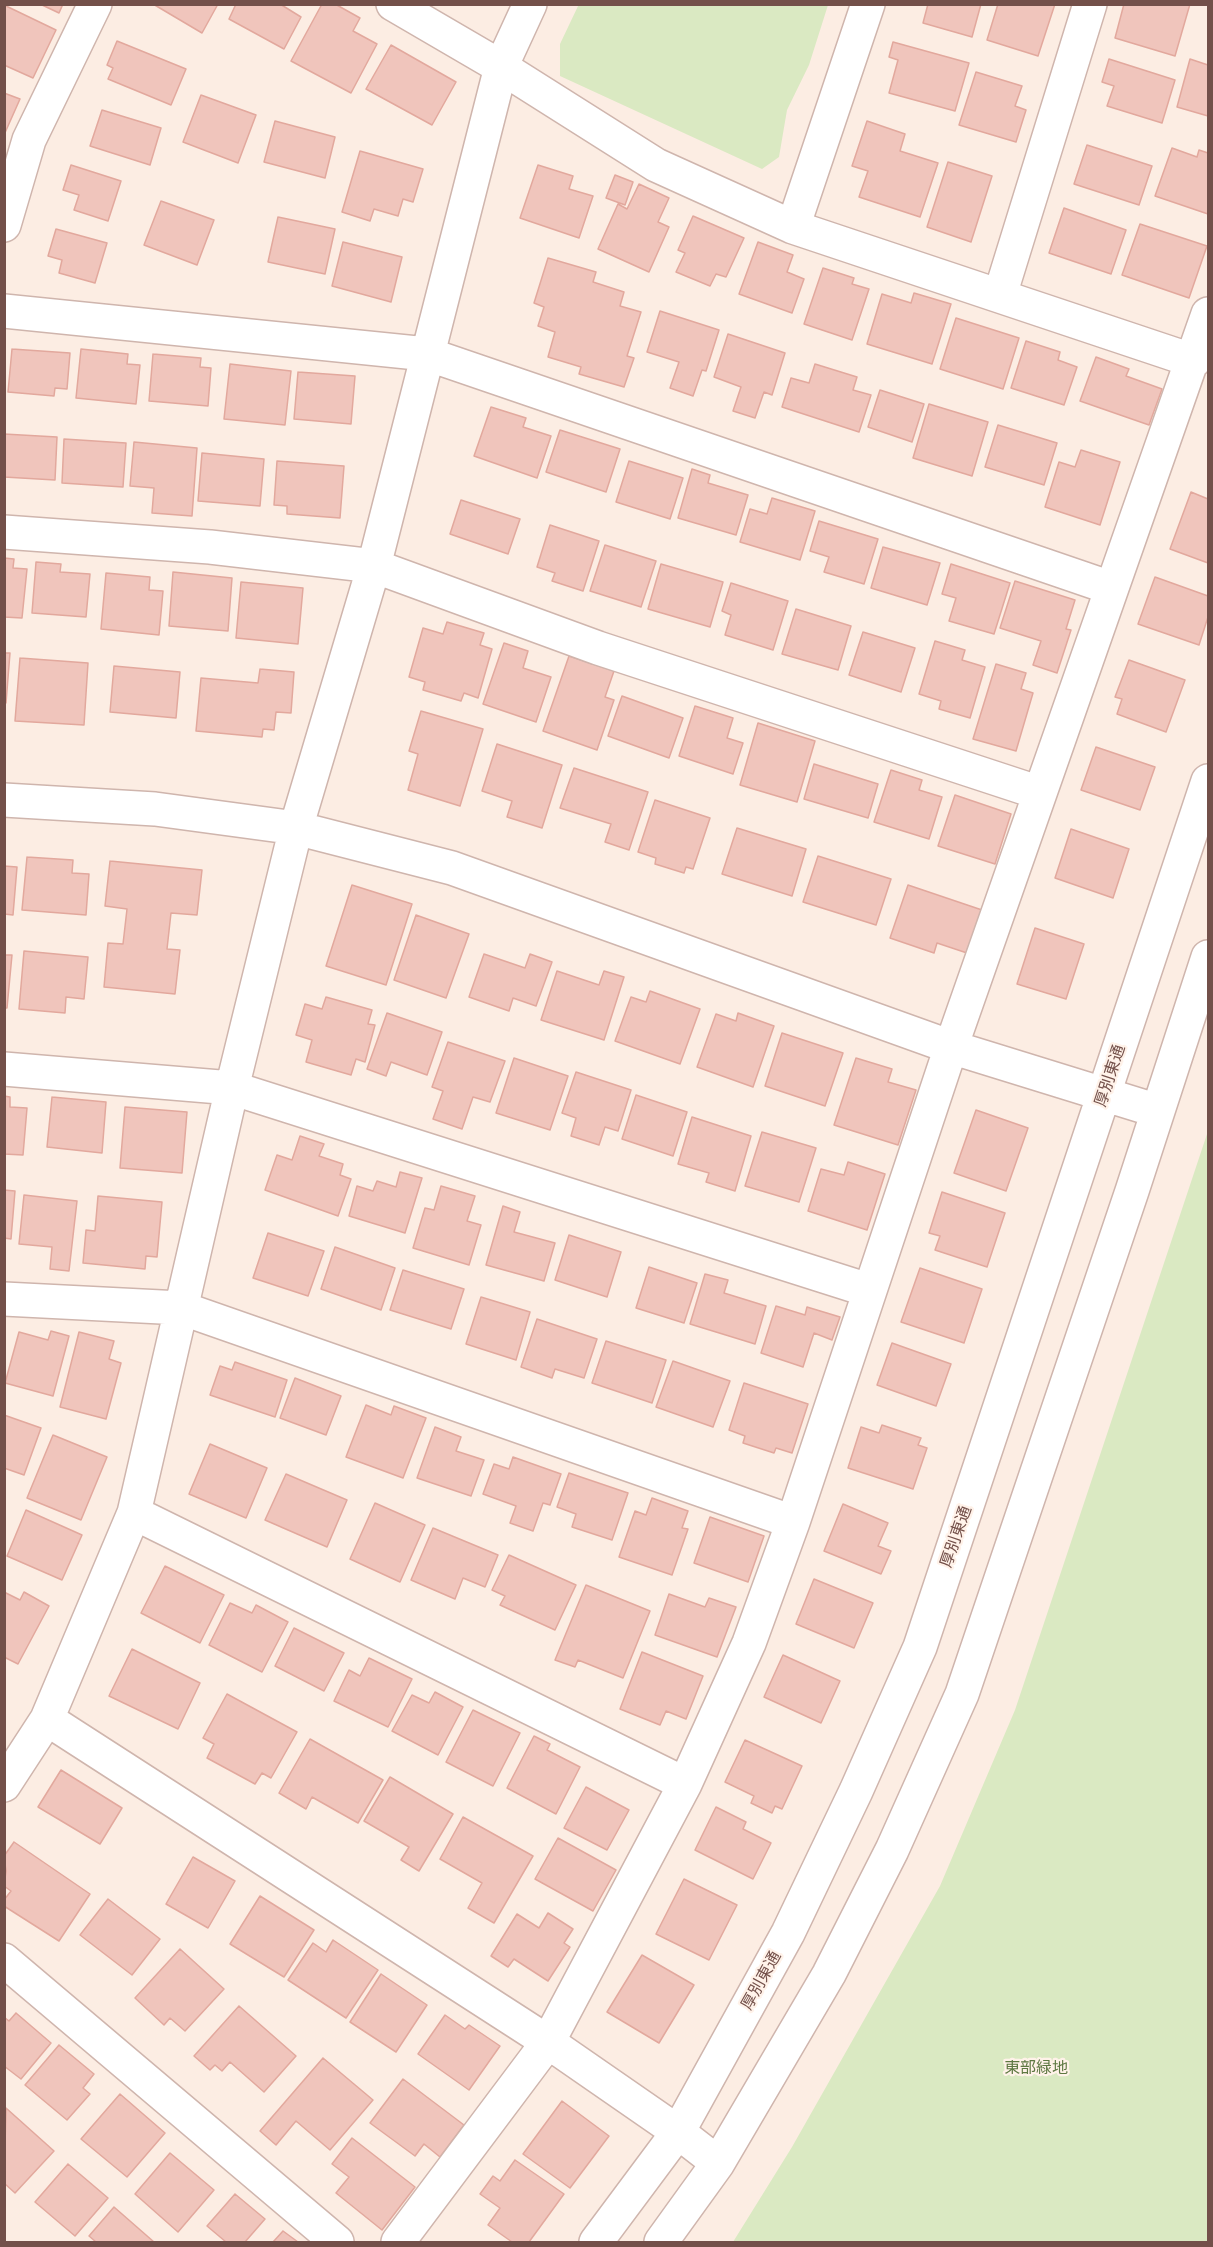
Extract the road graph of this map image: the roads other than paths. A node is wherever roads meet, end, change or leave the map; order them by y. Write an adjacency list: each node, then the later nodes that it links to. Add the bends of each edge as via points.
1 (95, 4): 7 (street, via 28,140)
2 (393, 4): 6 (street)
3 (530, 4): 6 (street)
4 (868, 4): 8 (street)
5 (1090, 4): 9 (street)
6 (501, 67): 8 (street, via 656,165); 12 (street)
7 (4, 225)
8 (793, 227): 9 (street)
9 (1000, 295): 13 (street)
10 (4, 311): 12 (street)
11 (1209, 314): 13 (street)
12 (427, 354): 15 (street); 16 (street)
13 (1194, 361): 16 (street)
14 (4, 532): 15 (street, via 210,547)
15 (374, 566): 18 (street, via 598,648); 20 (street)
16 (1111, 588): 18 (street)
17 (1209, 781): 25 (street, 厚別東通)
18 (1040, 793): 22 (street)
19 (4, 800): 20 (street, via 155,809)
20 (296, 828): 22 (street, via 452,868); 24 (street)
21 (1209, 957): 26 (street)
22 (951, 1047): 25 (street); 27 (street)
23 (4, 1069): 24 (street)
24 (232, 1088): 27 (street); 29 (street)
25 (1104, 1094): 26 (street); 37 (street, 厚別東通, via 920,1647 788,1933)
26 (1158, 1111): 38 (street, via 962,1694 892,1850 834,1964)
27 (868, 1290): 31 (street)
28 (4, 1299): 29 (street)
29 (182, 1308): 30 (street); 31 (street)
30 (134, 1513): 32 (street); 33 (street)
31 (793, 1522): 33 (street, via 749,1643)
32 (47, 1719): 34 (street); 36 (street)
33 (685, 1784): 36 (street)
34 (4, 1785)
35 (4, 1960): 39 (street)
36 (548, 2042): 37 (street); 40 (street)
37 (678, 2132): 38 (street); 41 (street, 厚別東通)
38 (718, 2163): 42 (street)
39 (337, 2242)
40 (398, 2242)
41 (596, 2242)
42 (661, 2242)

